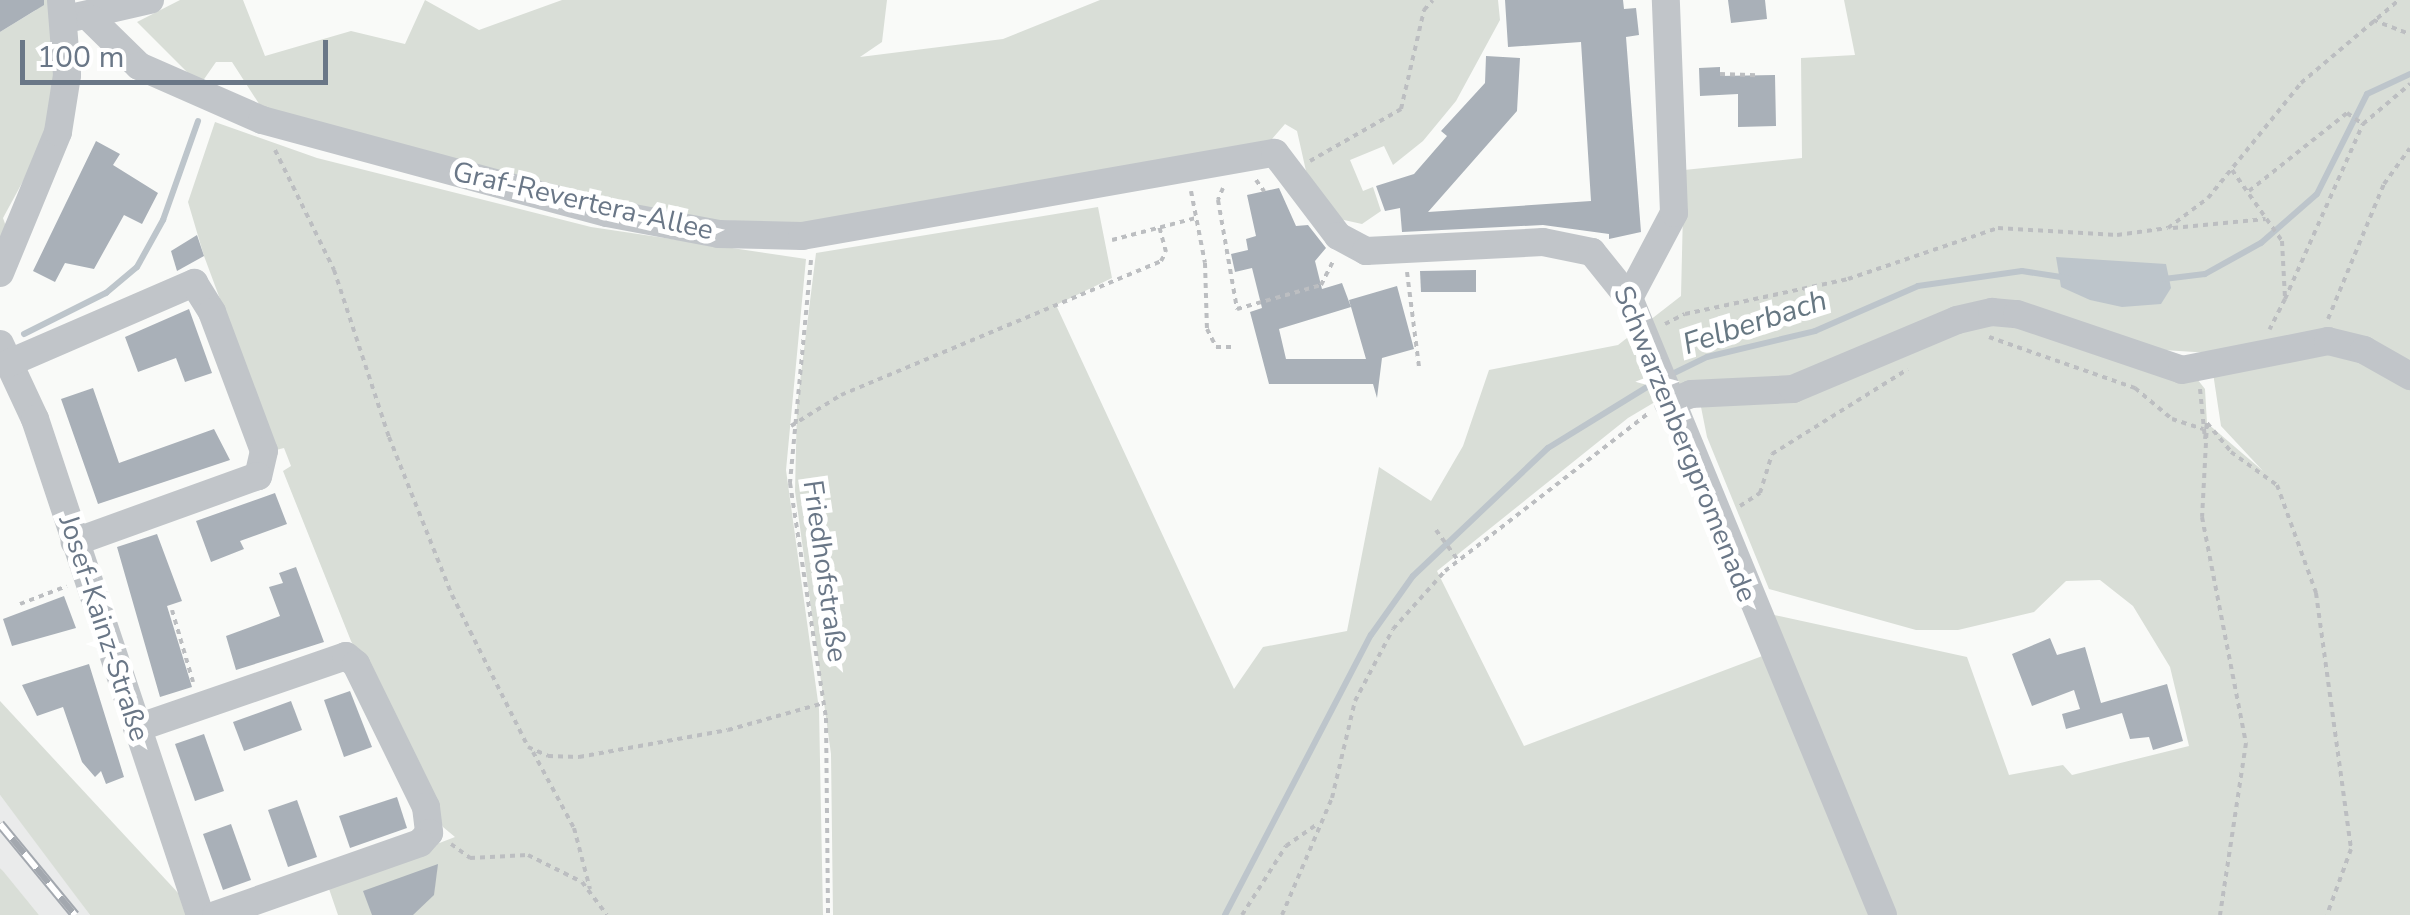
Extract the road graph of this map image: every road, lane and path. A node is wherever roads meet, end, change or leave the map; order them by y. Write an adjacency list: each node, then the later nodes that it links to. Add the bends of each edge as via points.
1 (150, 0): 5 (street)
2 (1433, 0): 15 (path, via 1424,10 1401,109 1375,128)
3 (1666, 0): 28 (street, via 1674,214)
4 (2399, 0): 6 (path)
5 (72, 12): 23 (street, Graf-Revertera-Allee, via 138,66 262,120 607,212 719,234); 27 (street, via 58,132)
6 (2374, 20): 7 (path); 17 (path, via 2300,82)
7 (2410, 34)
8 (1720, 74): 9 (path)
9 (1757, 75)
10 (2410, 84): 11 (path)
11 (2364, 124): 18 (path, via 2347,113); 29 (path)
12 (274, 137): 53 (path, via 334,270 389,437 452,594 510,722)
13 (2410, 148): 32 (path, via 2384,184)
14 (1246, 158): 15 (street, Graf-Revertera-Allee, via 1275,153); 16 (street, Graf-Revertera-Allee); 25 (path, via 1246,170 1219,195 1235,308 1320,285 1333,261)
15 (1290, 166): 25 (street, via 1338,236)
16 (1187, 168): 19 (path); 23 (street, Graf-Revertera-Allee)
17 (2232, 170): 18 (path); 22 (path)
18 (2249, 190): 20 (path)
19 (1196, 218): 21 (path); 33 (path, via 1206,329 1216,346)
20 (2266, 219): 22 (path); 29 (path, via 2282,241)
21 (1159, 225): 24 (path); 41 (path, via 1166,252 1161,260 841,395)
22 (2168, 228): 30 (path, via 2117,235 1998,228 1848,279 1685,314)
23 (808, 235): 41 (path, Friedhofstraße, via 812,289)
24 (1112, 240)
25 (1366, 252): 26 (street, Schwarzenbergpromenade)
26 (1402, 252): 28 (street, Schwarzenbergpromenade, via 1573,245 1615,273); 36 (path)
27 (0, 273)
28 (1629, 298): 30 (street, Schwarzenbergpromenade)
29 (2285, 299): 35 (path)
30 (1644, 336): 40 (street, Schwarzenbergpromenade)
31 (1978, 336): 42 (path, via 2135,388 2172,419)
32 (2319, 342): 35 (street); 39 (street, via 2354,346)
33 (1231, 346)
34 (4, 354): 45 (street, Josef-Kainz-Straße, via 36,419); 45 (street, via 194,283 212,312 266,464 258,476)
35 (2256, 356): 38 (street)
36 (1419, 367)
37 (1910, 367): 43 (path, via 1772,454 1760,494)
38 (2194, 370): 40 (street, via 2138,360 2033,319 1992,312 1957,320 1793,389 1692,394); 42 (path)
39 (2410, 376)
40 (1662, 386): 46 (path); 63 (street, Schwarzenbergpromenade)
41 (790, 426): 50 (path, Friedhofstraße, via 791,500)
42 (2206, 426): 64 (path, via 2202,517 2246,743); 65 (path, via 2277,485 2316,593 2351,849)
43 (1736, 509)
44 (1436, 530): 46 (path)
45 (75, 542): 47 (street, Josef-Kainz-Straße)
46 (1458, 560): 54 (path, via 1420,596 1372,664)
47 (86, 580): 48 (path); 52 (street, Josef-Kainz-Straße)
48 (20, 604)
49 (172, 610): 51 (path)
50 (824, 703): 53 (path, via 728,730 579,756); 60 (path, Friedhofstraße)
51 (200, 706): 52 (street); 55 (street, via 332,658 351,658 426,807)
52 (137, 728): 57 (street, Josef-Kainz-Straße)
53 (534, 752): 56 (path, via 574,828)
54 (1320, 822): 61 (path, via 1286,846); 62 (path)
55 (429, 833): 56 (path, via 470,858 528,855); 58 (street, via 410,848)
56 (590, 890): 59 (path)
57 (200, 915)
58 (216, 915)
59 (608, 915)
60 (828, 915)
61 (1242, 915)
62 (1282, 915)
63 (1882, 915)
64 (2220, 915)
65 (2328, 915)

